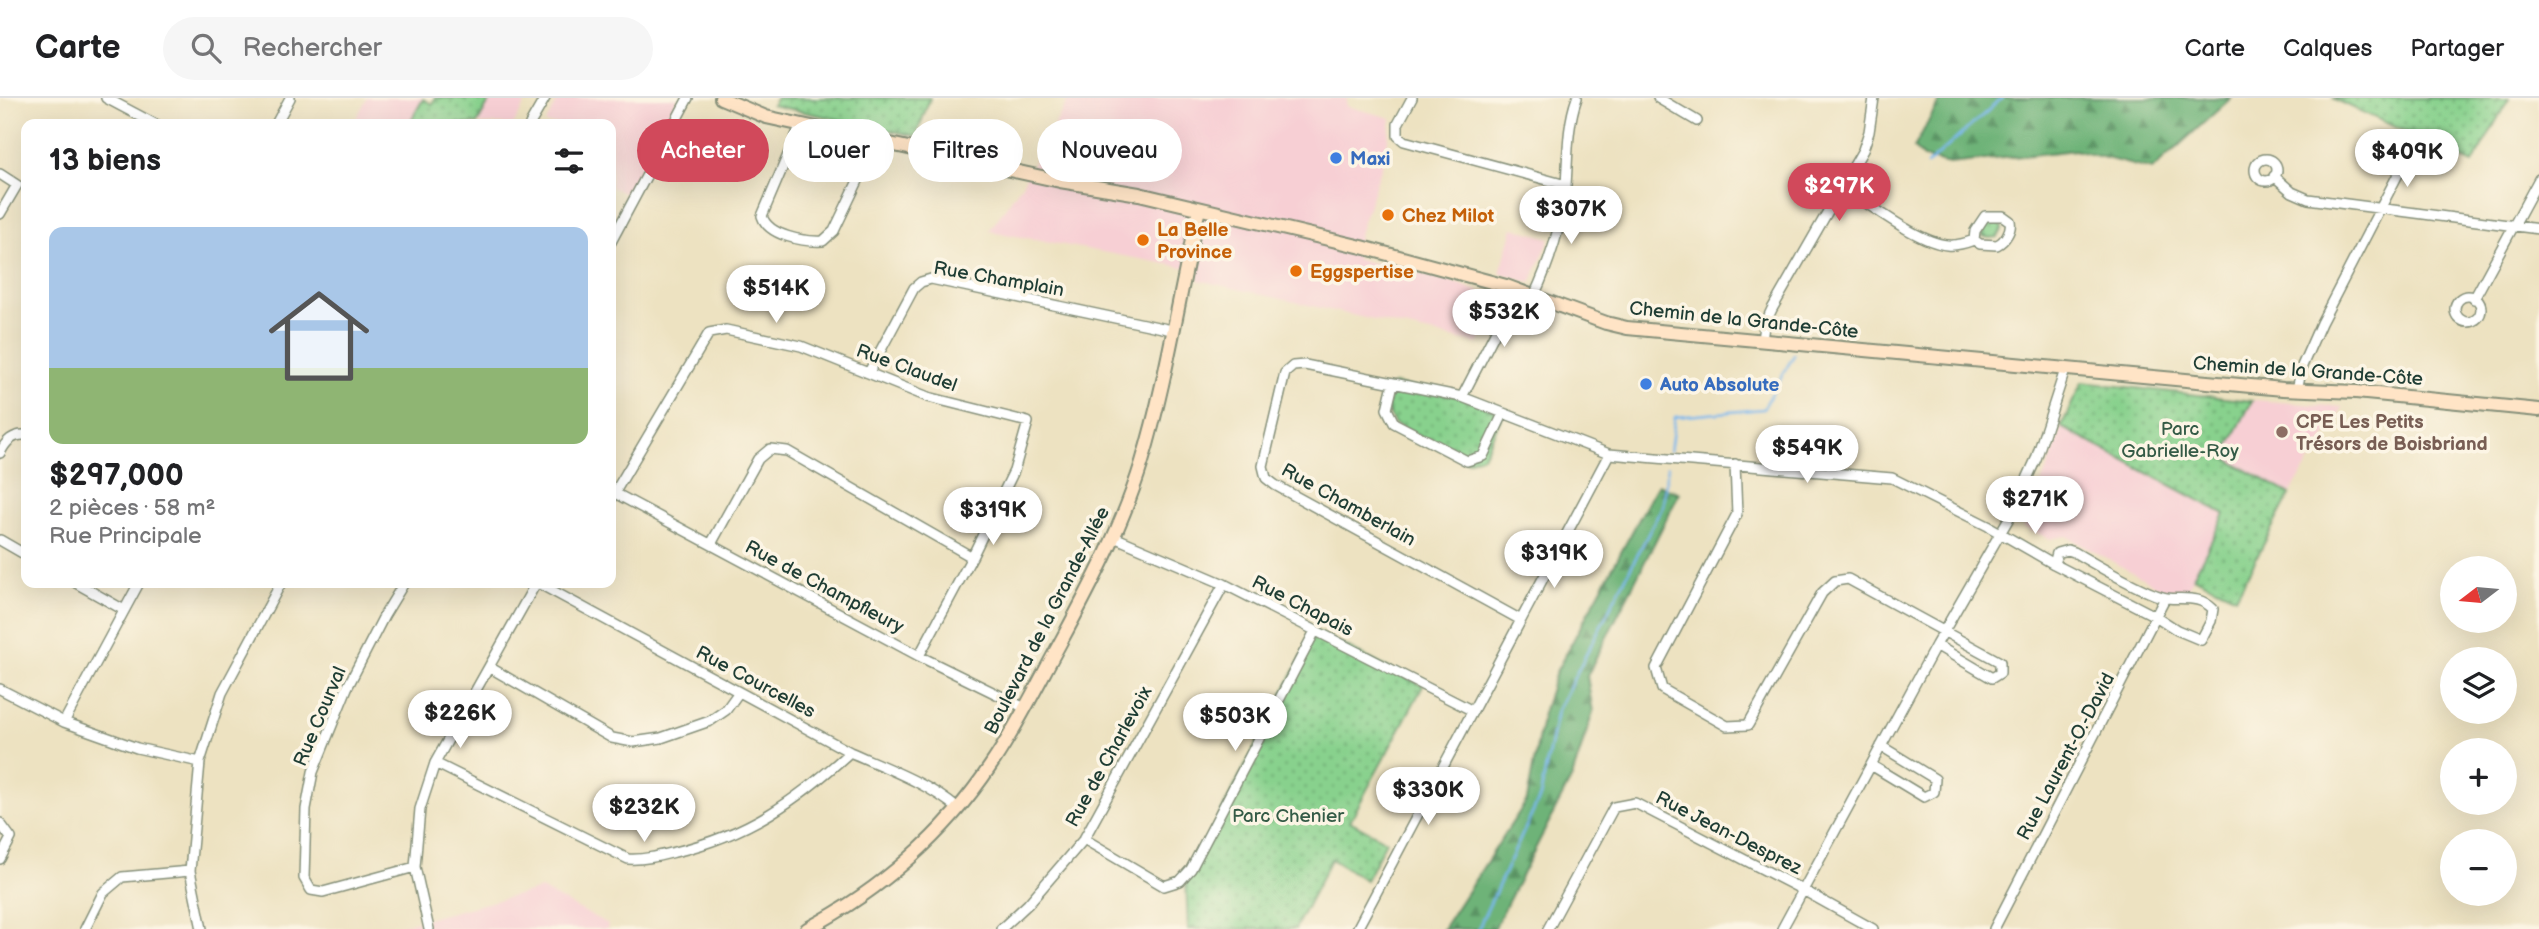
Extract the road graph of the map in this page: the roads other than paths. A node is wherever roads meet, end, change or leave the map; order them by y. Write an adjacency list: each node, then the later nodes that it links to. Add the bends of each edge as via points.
1 (106, 98): 10 (street)
2 (290, 98): 11 (street)
3 (545, 98): 12 (street)
4 (688, 98): 29 (street)
5 (721, 98): 13 (main road, Chemin de la Grande-Côte)
6 (1412, 98): 22 (street, via 1398,124 1398,136 1407,142)
7 (1577, 98): 22 (street)
8 (1658, 98): 14 (street)
9 (1874, 98): 23 (street, via 1866,144)
10 (146, 119)
11 (278, 119)
12 (533, 119)
13 (783, 120)
14 (1697, 121)
15 (894, 145): 25 (main road, Chemin de la Grande-Côte)
16 (2408, 155): 24 (street)
17 (783, 168): 21 (street, via 762,216 765,225 809,240 823,241 834,231)
18 (0, 174): 26 (street, via 17,185)
19 (2274, 176): 24 (street, via 2308,200)
20 (2539, 179): 27 (street)
21 (857, 182)
22 (1566, 185): 32 (street, via 1557,241)
23 (1843, 188): 30 (street, via 1929,241 1953,245); 35 (street, via 1772,309)
24 (2380, 208): 27 (street); 39 (street, via 2307,354)
25 (1199, 209): 31 (main road, Chemin de la Grande-Côte); 34 (main road, Boulevard de la Grande-Allée)
26 (0, 214)
27 (2514, 226): 28 (street); 33 (street)
28 (2539, 229)
29 (616, 233)
30 (1974, 240)
31 (1517, 290): 32 (main road, Chemin de la Grande-Côte); 40 (street)
32 (1534, 296): 35 (main road, Chemin de la Grande-Côte, via 1623,327)
33 (2473, 299)
34 (1172, 330): 37 (street, Rue Champlain, via 931,279 914,288); 50 (main road, Boulevard de la Grande-Allée, via 1146,448)
35 (1762, 340): 36 (main road, Chemin de la Grande-Côte)
36 (2065, 370): 39 (main road, Chemin de la Grande-Côte); 49 (street, via 2036,459)
37 (869, 372): 47 (street, Rue Claudel, via 801,346 726,330 709,333); 54 (street, Rue Claudel, via 928,397 1028,422 1014,471)
38 (1393, 384): 40 (street, Rue Chamberlain); 42 (street, via 1387,409 1394,423 1467,461 1483,456); 66 (street, Rue Chamberlain, via 1293,366 1285,373 1263,466 1266,478)
39 (2297, 390): 41 (main road, Chemin de la Grande-Côte)
40 (1462, 397): 42 (street, Rue Chamberlain)
41 (2539, 410)
42 (1503, 414): 45 (street, Rue Chamberlain)
43 (21, 435): 44 (street, via 6,443)
44 (0, 453)
45 (1609, 454): 46 (street, Rue Chamberlain); 66 (street)
46 (1735, 464): 49 (street, Rue Chamberlain, via 1892,478); 67 (street, via 1737,514 1656,668 1662,689 1727,726 1748,725 1822,593 1835,581 1848,579)
47 (616, 486)
48 (616, 493): 52 (street, Rue de Champfleury)
49 (2001, 534): 55 (street, Rue Chamberlain); 67 (street)
50 (1115, 537): 56 (street, Rue Chapais); 74 (main road, Boulevard de la Grande-Allée)
51 (0, 540): 53 (street)
52 (712, 544): 54 (street, via 758,459 770,449 788,451); 70 (street, Rue de Champfleury)
53 (21, 552)
54 (972, 557): 70 (street)
55 (2054, 564): 63 (street, via 2057,553 2068,550); 65 (street, Rue Chamberlain)
56 (1224, 584): 68 (street, Rue Chapais); 84 (street, Rue de Charlevoix)
57 (85, 588): 64 (street)
58 (136, 588): 64 (street)
59 (278, 588): 79 (street, via 222,693)
60 (401, 588): 86 (street, Rue Courval, via 347,688 313,772 306,809 304,878 311,890 323,892)
61 (534, 588): 71 (street)
62 (546, 588): 73 (street, Rue Courcelles)
63 (2165, 598): 65 (street, Rue Laurent-O.-David); 65 (street, Rue Chamberlain, via 2207,603 2213,609 2211,621 2201,640)
64 (124, 610): 76 (street)
65 (2157, 617): 98 (street, Rue Laurent-O.-David)
66 (1521, 620): 75 (street)
67 (1945, 630): 69 (street); 69 (street, via 2000,662 2000,673 1992,678)
68 (1315, 631): 75 (street, Rue Chapais); 84 (street, via 1191,869 1180,881 1164,886)
69 (1936, 645): 77 (street)
70 (919, 656): 74 (street, Rue de Champfleury)
71 (489, 667): 73 (street, via 612,737 633,742 661,738 710,721 726,710); 80 (street)
72 (0, 689): 76 (street)
73 (739, 692): 78 (street, Rue Courcelles)
74 (1025, 708): 82 (main road, Boulevard de la Grande-Allée)
75 (1473, 711): 94 (street)
76 (64, 722): 79 (street, via 137,748)
77 (1881, 746): 81 (street); 81 (street, via 1935,779 1934,792 1924,797)
78 (850, 752): 80 (street, via 780,810 700,846 642,860 628,859); 82 (street, Rue Courcelles)
79 (200, 762): 87 (street)
80 (435, 763): 86 (street, via 420,809)
81 (1871, 765): 88 (street)
82 (958, 809): 92 (main road, Boulevard de la Grande-Allée, via 886,878)
83 (0, 823): 85 (street, via 11,838)
84 (1084, 838): 93 (street, Rue de Charlevoix)
85 (0, 859)
86 (415, 867): 91 (street)
87 (190, 871): 89 (street, via 122,877 103,893); 90 (street)
88 (1803, 890): 95 (street, Rue Jean-Desprez, via 1635,803 1614,807); 96 (street); 97 (street, Rue Jean-Desprez)
89 (85, 929)
90 (202, 929)
91 (429, 929)
92 (807, 929)
93 (1001, 929)
94 (1357, 929)
95 (1548, 929)
96 (1782, 929)
97 (1872, 929)
98 (1994, 929)

